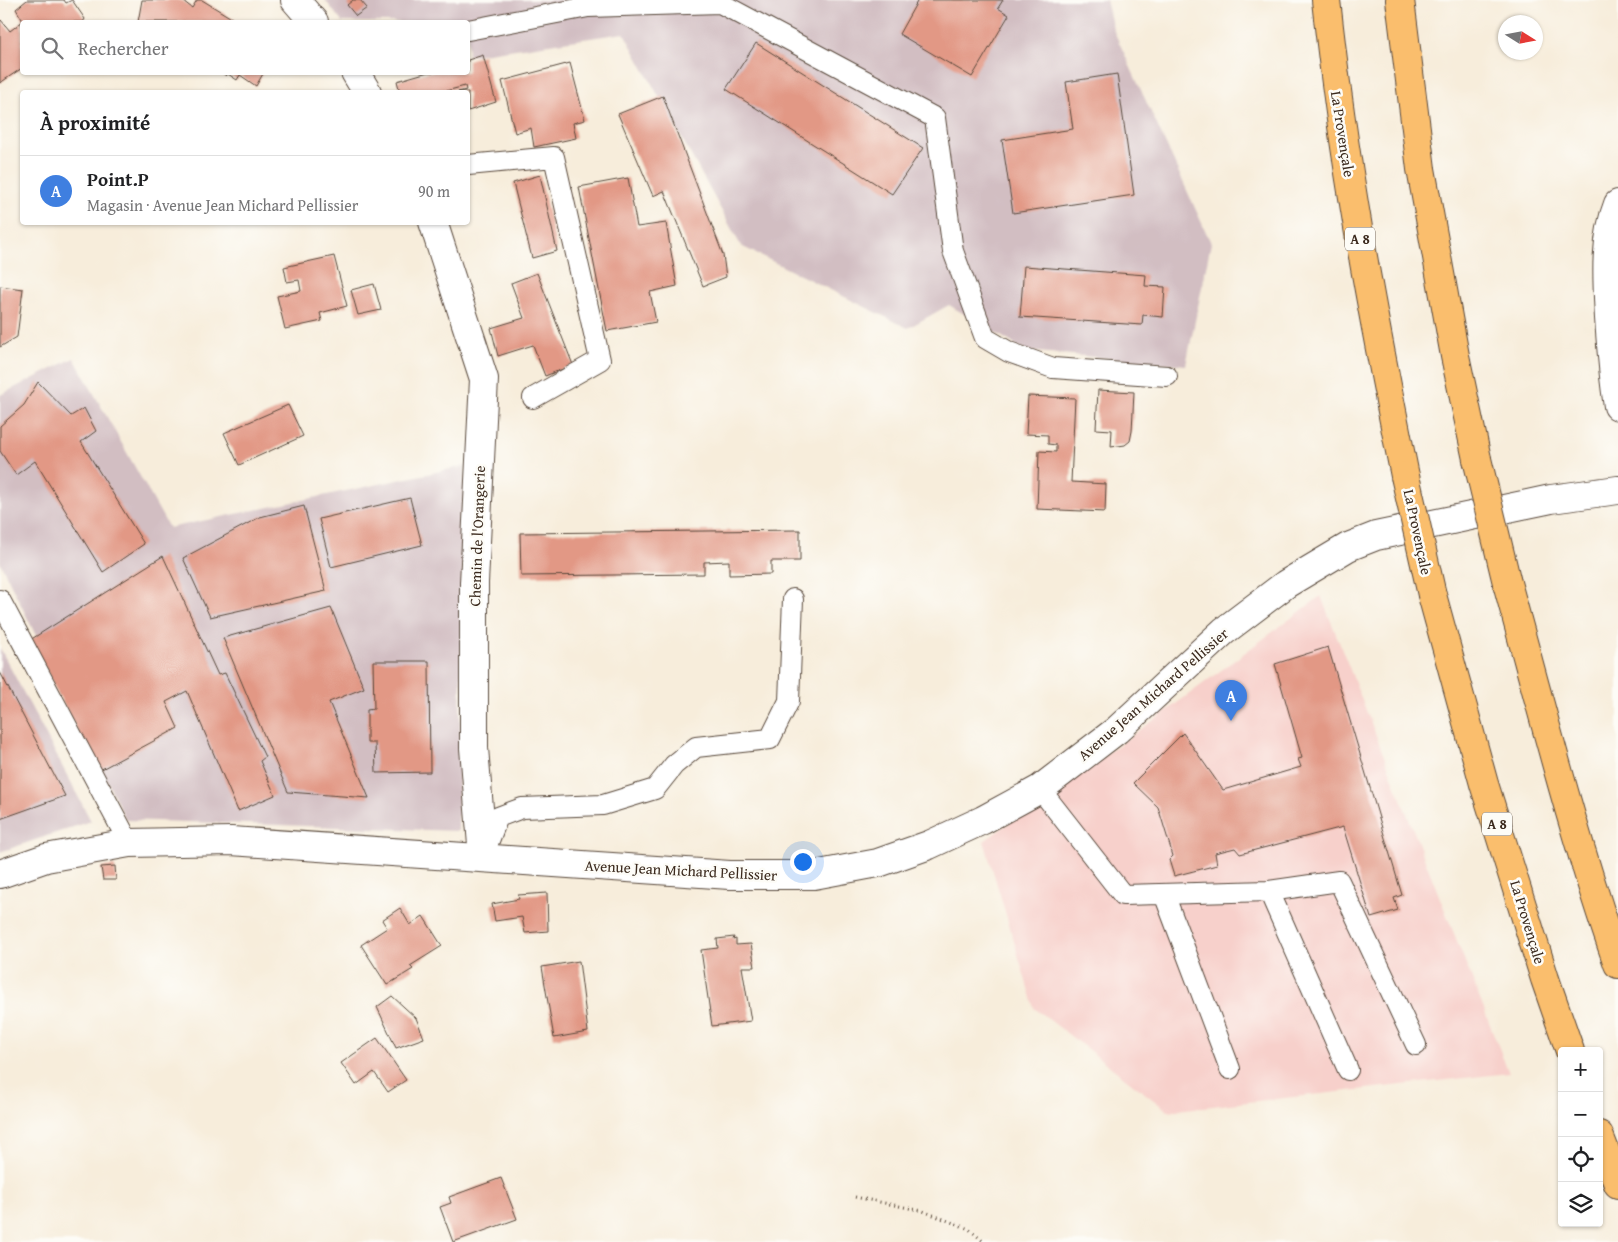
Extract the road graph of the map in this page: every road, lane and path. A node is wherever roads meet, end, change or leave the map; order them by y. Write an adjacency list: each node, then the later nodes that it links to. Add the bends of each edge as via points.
1 (295, 0): 4 (street)
2 (1326, 0): 25 (highway, La Provençale / A 8, bridge, via 1334,82 1372,310 1432,595 1484,784)
3 (1400, 0): 23 (highway, bridge, via 1421,169 1477,460 1557,767)
4 (312, 20)
5 (470, 30): 11 (lane, via 588,7 720,3 935,118 953,251 985,338 1009,352 1053,368)
6 (357, 75): 7 (street)
7 (366, 90)
8 (470, 165): 12 (lane, via 554,157 600,360)
9 (1618, 204): 13 (street, via 1612,218 1607,269 1612,375)
10 (435, 225): 19 (street, Chemin de l'Orangerie, via 484,379 474,612 474,748)
11 (1167, 376)
12 (533, 398)
13 (1618, 406)
14 (1618, 490): 17 (street, Avenue Jean Michard Pellissier, via 1541,501 1376,536 1348,547 1286,584 1224,631 1117,730)
15 (793, 599): 19 (lane, via 789,701 770,739 696,747 674,765 655,790 603,805 522,808 498,817)
16 (0, 600): 18 (lane)
17 (1040, 790): 19 (street, Avenue Jean Michard Pellissier, via 929,845 878,863 814,875 730,875); 22 (lane, via 1123,895)
18 (129, 843): 19 (street, Avenue Jean Michard Pellissier, via 232,841); 20 (street, Avenue Jean Michard Pellissier, via 46,858)
19 (483, 857)
20 (0, 874)
21 (1269, 890): 22 (lane); 24 (lane, via 1339,881); 27 (lane)
22 (1164, 894): 26 (lane)
23 (1618, 964)
24 (1416, 1044)
25 (1569, 1047)
26 (1230, 1069)
27 (1348, 1070)
28 (1600, 1137): 29 (highway)
29 (1618, 1184)
30 (855, 1197): 31 (path, via 923,1211 969,1229)
31 (984, 1242)

